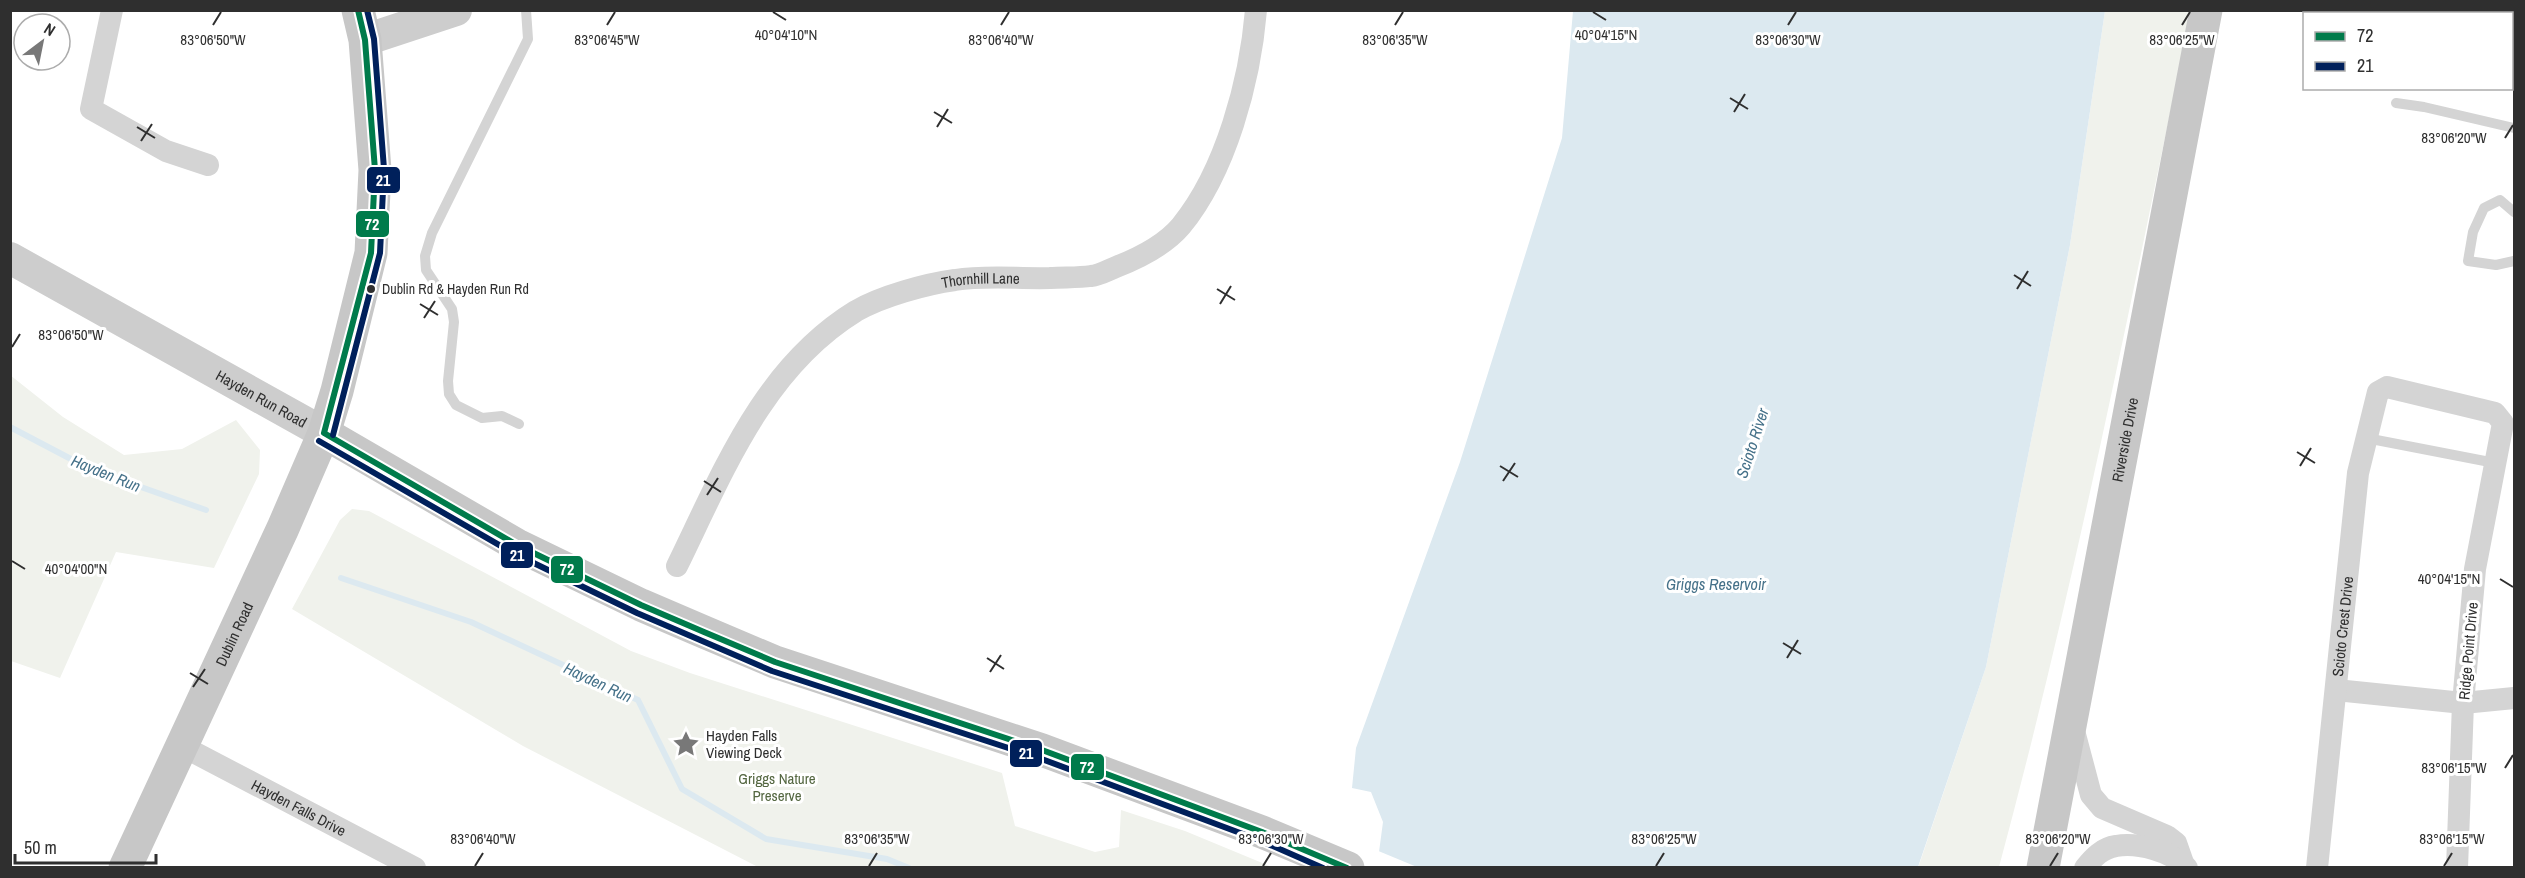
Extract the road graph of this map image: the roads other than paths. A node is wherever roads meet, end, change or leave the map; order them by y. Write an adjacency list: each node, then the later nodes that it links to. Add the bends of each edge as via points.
1 (112, 10): 9 (street, via 91,109 166,151)
2 (456, 10): 6 (main road)
3 (526, 10): 14 (lane, via 528,39 424,256 426,270 452,309 449,394 456,405 482,418 502,416)
4 (1256, 10): 18 (street, Thornhill Lane, via 1246,70 1227,141 1207,187 1180,227 1141,257 1092,276 956,280 896,295 859,309 831,327 768,392 743,432)
5 (2206, 10): 22 (main road, Riverside Drive)
6 (361, 25): 15 (main road, Dublin Road, via 375,170 371,252)
7 (2396, 103): 8 (lane)
8 (2514, 128)
9 (208, 165)
10 (2514, 212): 12 (lane, via 2500,200 2484,208 2473,232 2468,261 2496,265)
11 (10, 258): 15 (main road, Hayden Run Road)
12 (2514, 261)
13 (2382, 389): 16 (street, Scioto Crest Drive); 17 (street, Ridge Point Drive, via 2495,413 2504,423)
14 (519, 424)
15 (324, 433): 23 (main road, Dublin Road); 27 (main road, Hayden Run Road, via 517,545 704,632 775,662 1042,750)
16 (2366, 438): 17 (lane); 19 (street, Scioto Crest Drive, via 2358,473)
17 (2495, 463): 21 (street, Ridge Point Drive, via 2475,569)
18 (677, 566)
19 (2336, 690): 21 (street); 30 (street, Scioto Crest Drive)
20 (2514, 698): 21 (street)
21 (2463, 703): 31 (street, Ridge Point Drive)
22 (2072, 722): 24 (street, via 2091,795 2102,807 2167,836 2176,843); 28 (main road, Riverside Drive)
23 (182, 746): 25 (main road, Dublin Road); 26 (street, Hayden Falls Drive)
24 (2185, 865): 29 (street, via 2167,852 2115,846 2096,854)
25 (125, 867)
26 (415, 867)
27 (1348, 867)
28 (2043, 867)
29 (2085, 867)
30 (2317, 867)
31 (2457, 867)

